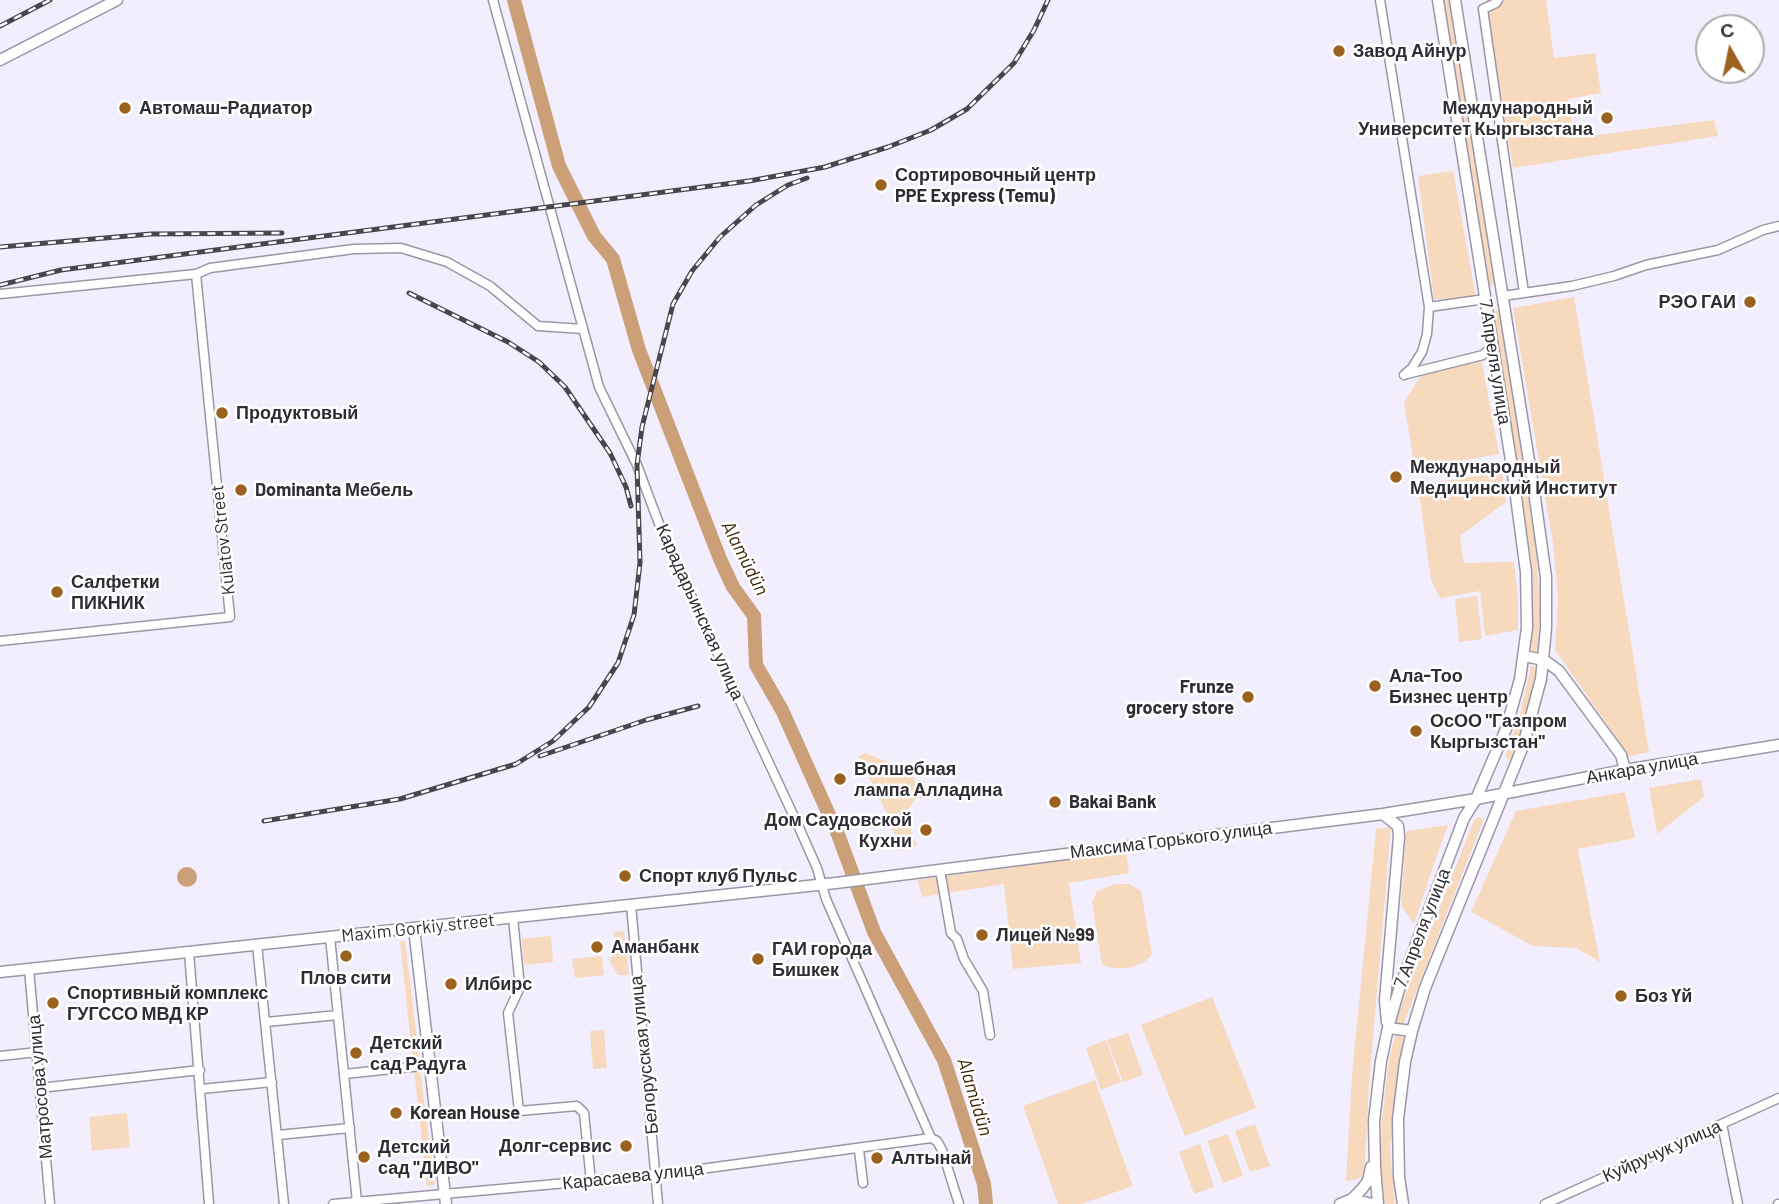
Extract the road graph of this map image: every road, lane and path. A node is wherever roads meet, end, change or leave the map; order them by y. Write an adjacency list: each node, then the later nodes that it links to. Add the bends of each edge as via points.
1 (117, 0): 7 (main road)
2 (493, 0): 15 (street, Карадарьинская улица)
3 (1380, 0): 14 (street)
4 (1438, 0): 13 (main road, 7 Апреля улица)
5 (1455, 0): 12 (main road, 7 Апреля улица)
6 (1498, 0): 11 (street, via 1483,9)
7 (0, 60)
8 (1779, 226): 11 (street, via 1718,250 1572,286)
9 (196, 274): 10 (street); 15 (street, via 210,268 354,249 401,247 446,262 479,280 538,326); 17 (street, Kulatov Street, via 230,617)
10 (0, 293)
11 (1524, 293): 12 (street)
12 (1503, 296): 13 (main road); 19 (main road, 7 Апреля улица, via 1546,577)
13 (1485, 299): 14 (street); 16 (main road, 7 Апреля улица)
14 (1429, 307): 16 (street, via 1422,352 1404,375 1483,355)
15 (583, 329): 27 (street, Карадарьинская улица, via 599,387)
16 (1493, 346): 18 (main road, 7 Апреля улица, via 1525,558)
17 (0, 641)
18 (1524, 656): 19 (main road); 23 (main road, 7 Апреля улица, via 1506,729)
19 (1544, 660): 21 (main road, via 1559,671 1621,755); 22 (main road, 7 Апреля улица, via 1530,724)
20 (1779, 745): 21 (main road, Анкара улица)
21 (1625, 770): 22 (main road, Анкара улица)
22 (1506, 793): 23 (main road, Максима Горького улица); 39 (main road, 7 Апреля улица)
23 (1476, 799): 24 (main road, Максима Горького улица); 38 (main road, 7 Апреля улица, via 1460,829)
24 (1383, 814): 25 (main road, Максима Горького улица); 38 (main road, via 1398,826 1399,836 1385,1000)
25 (940, 870): 26 (main road, Максима Горького улица); 40 (street, via 951,933 983,991)
26 (836, 883): 27 (main road, Maxim Gorkiy street)
27 (821, 885): 28 (main road, Maxim Gorkiy street); 53 (street, Карадарьинская улица)
28 (631, 905): 29 (main road, Maxim Gorkiy street); 56 (street, Белорусская улица)
29 (513, 918): 30 (main road, Maxim Gorkiy street); 57 (street, via 520,987 508,1013 519,1111 577,1107 584,1113)
30 (414, 928): 31 (main road, Maxim Gorkiy street); 43 (main road)
31 (330, 937): 32 (main road, Maxim Gorkiy street); 36 (street)
32 (257, 945): 33 (main road, Maxim Gorkiy street); 37 (street)
33 (189, 952): 34 (main road, Maxim Gorkiy street); 44 (street)
34 (29, 969): 35 (main road, Maxim Gorkiy street); 41 (street, Матросова улица)
35 (0, 972)
36 (338, 1015): 37 (street); 45 (street)
37 (266, 1023): 46 (street)
38 (1388, 1028): 39 (main road); 54 (main road, 7 Апреля улица, via 1377,1090)
39 (1412, 1031): 71 (main road, 7 Апреля улица, via 1398,1119)
40 (990, 1035)
41 (38, 1052): 42 (street); 47 (street, Матросова улица)
42 (0, 1056)
43 (431, 1065): 45 (street); 59 (main road)
44 (200, 1070): 47 (street); 48 (street)
45 (344, 1074): 51 (street)
46 (272, 1082): 48 (street); 52 (street)
47 (40, 1088): 62 (street, Матросова улица)
48 (201, 1089): 63 (street)
49 (1779, 1098): 50 (street, Куйручук улица)
50 (1722, 1125): 72 (street, Куйручук улица); 73 (street)
51 (350, 1128): 52 (street); 61 (street)
52 (278, 1135): 64 (street)
53 (931, 1138): 55 (street, Карасаева улица); 67 (street, Карадарьинская улица, via 943,1150)
54 (1374, 1147): 60 (main road, via 1368,1181); 70 (main road, 7 Апреля улица)
55 (859, 1150): 56 (street, Карасаева улица); 58 (street)
56 (656, 1175): 57 (street, Карасаева улица); 66 (street, Белорусская улица)
57 (592, 1182): 59 (street, Карасаева улица)
58 (863, 1183)
59 (446, 1199): 61 (street, Карасаева улица)
60 (1352, 1199): 68 (main road); 69 (main road)
61 (357, 1202): 65 (street, Карасаева улица)
62 (50, 1204)
63 (209, 1204)
64 (284, 1204)
65 (333, 1204)
66 (658, 1204)
67 (959, 1204)
68 (1340, 1204)
69 (1372, 1204)
70 (1378, 1204)
71 (1403, 1204)
72 (1545, 1204)
73 (1738, 1204)

